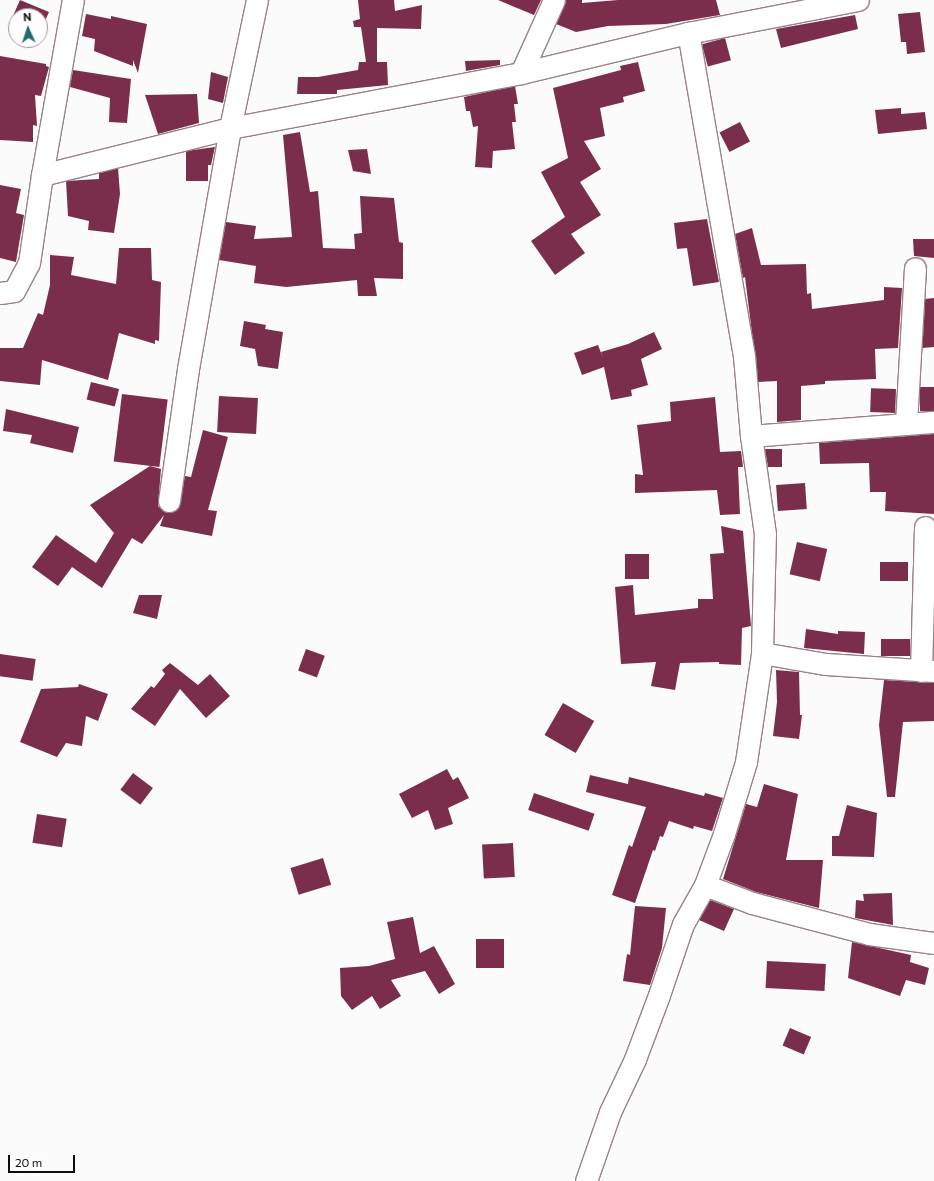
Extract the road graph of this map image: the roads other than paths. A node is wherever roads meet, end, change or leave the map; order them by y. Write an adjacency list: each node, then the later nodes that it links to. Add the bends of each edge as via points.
1 (73, 0): 8 (street)
2 (257, 0): 7 (street)
3 (554, 0): 6 (street)
4 (858, 0): 5 (street)
5 (688, 33): 6 (street); 13 (street, via 744,356)
6 (521, 73): 7 (street)
7 (230, 128): 8 (street); 14 (street, via 188,369)
8 (42, 175): 10 (street, via 29,263 14,290)
9 (915, 268): 12 (street)
10 (0, 292)
11 (934, 422): 12 (street)
12 (906, 424): 13 (street)
13 (751, 436): 16 (street, via 764,534)
14 (169, 501)
15 (925, 527): 17 (street)
16 (762, 653): 17 (street, via 826,664); 18 (street, via 746,762)
17 (927, 671)
18 (705, 885): 19 (street, via 752,902 869,934); 20 (street, via 683,924 660,995 635,1060 610,1112)
19 (934, 943)
20 (586, 1181)

